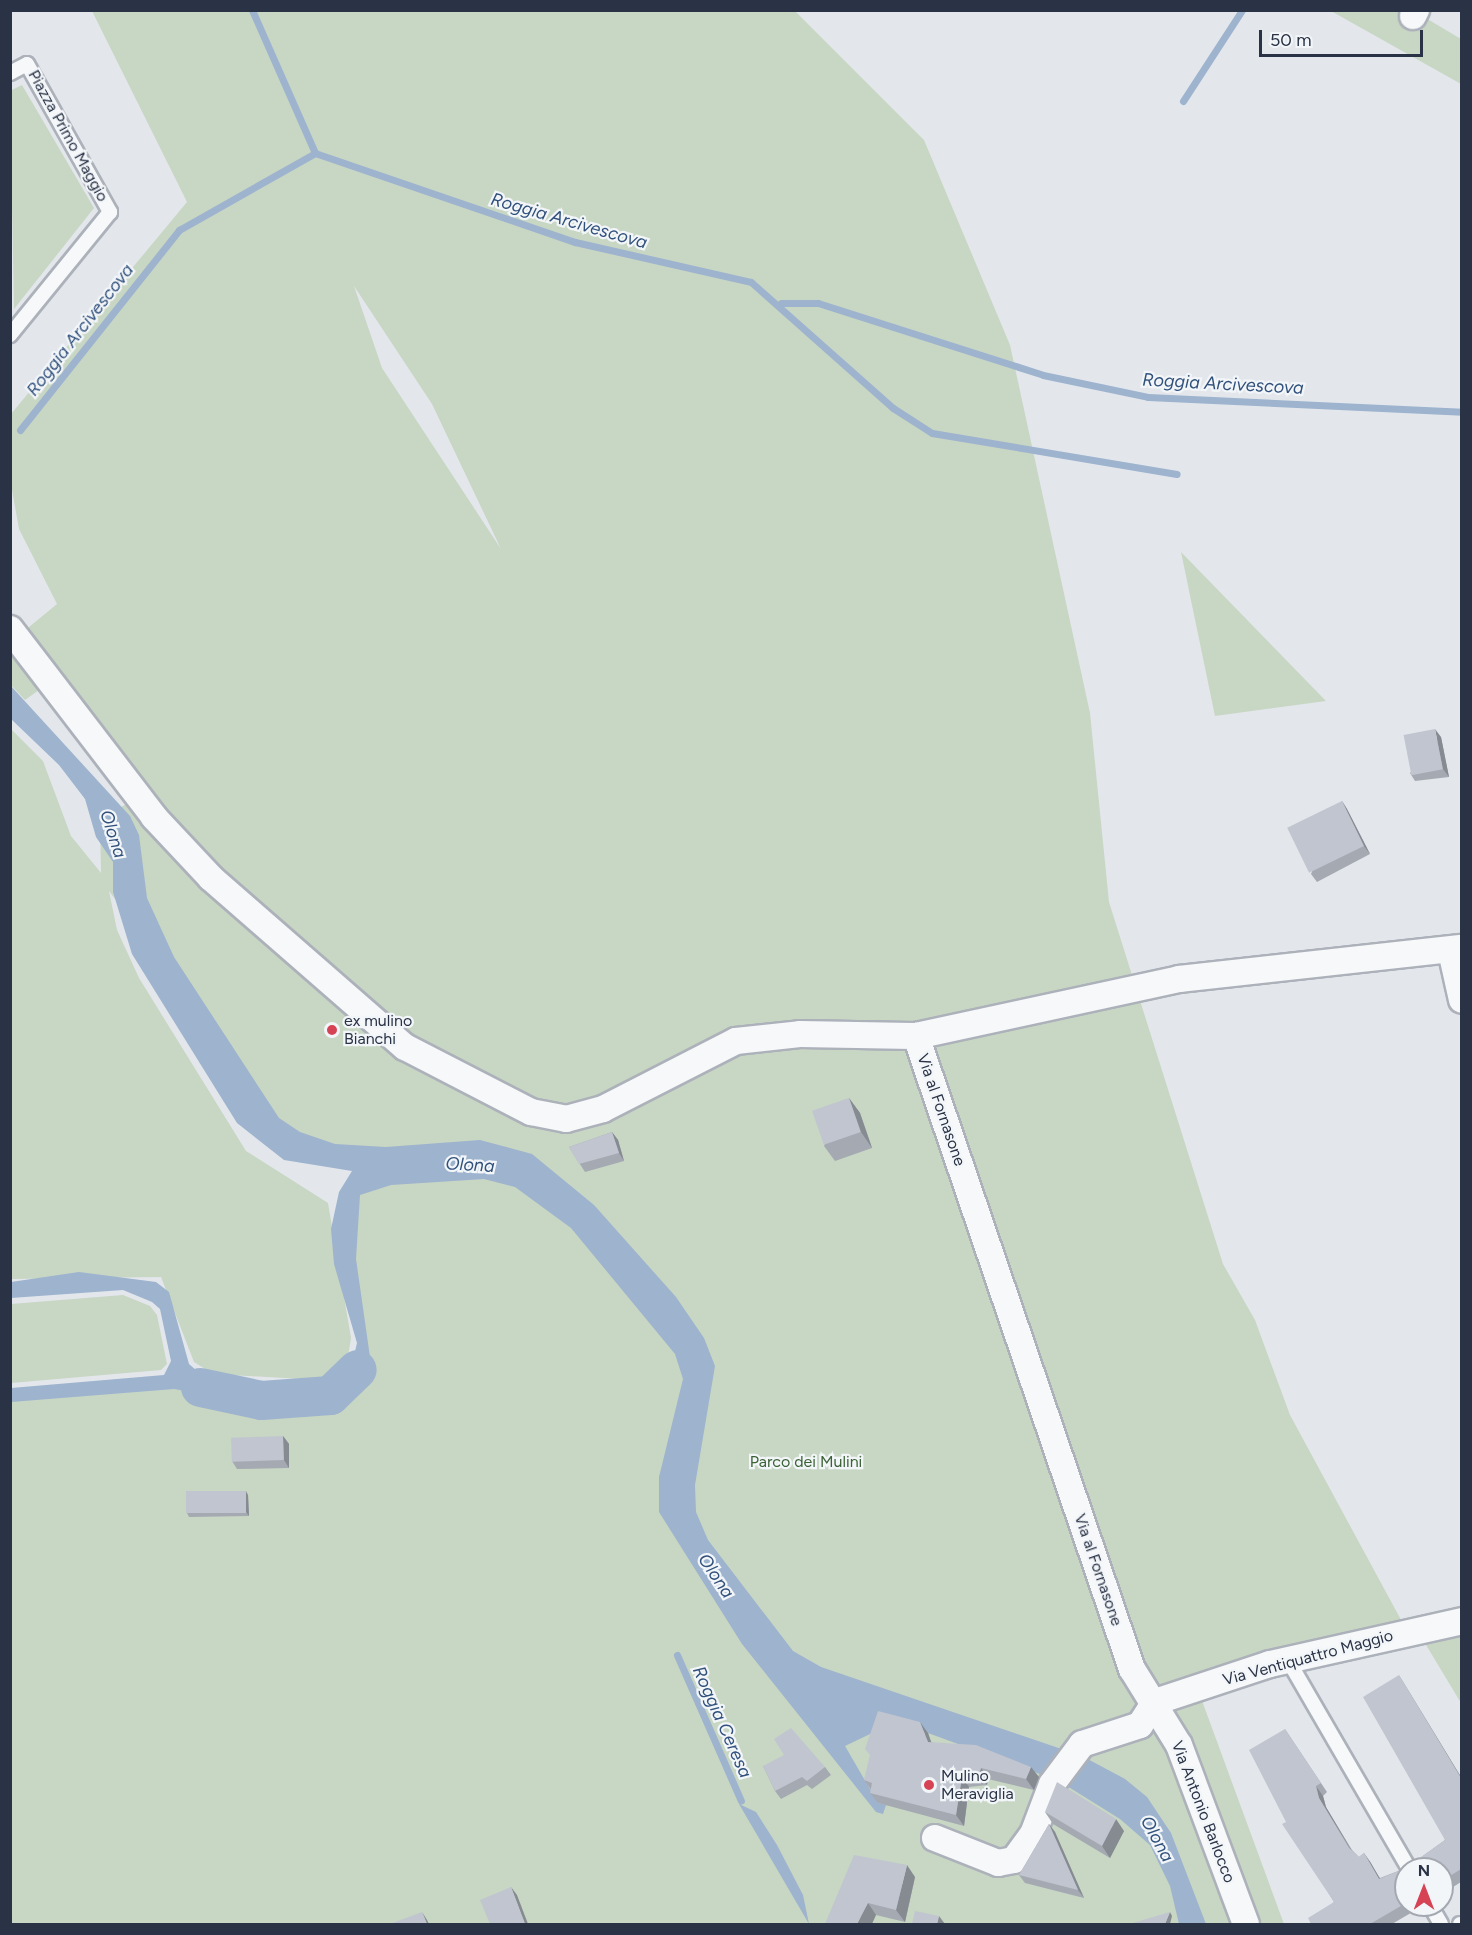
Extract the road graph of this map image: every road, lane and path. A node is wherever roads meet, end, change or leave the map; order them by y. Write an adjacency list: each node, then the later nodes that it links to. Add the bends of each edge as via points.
1 (10, 73): 2 (lane, Piazza Primo Maggio, via 27,64 110,212)
2 (11, 333)
3 (10, 629): 6 (street, via 154,817 211,878 405,1047 531,1112 566,1119 603,1109 736,1041 800,1034)
4 (1456, 949): 5 (street); 6 (street, Via al Fornasone, via 1179,979)
5 (1461, 1000)
6 (916, 1036): 9 (street, Via al Fornasone, via 1132,1669)
7 (1461, 1621): 8 (street, Via Ventiquattro Maggio)
8 (1288, 1660): 9 (street, Via Ventiquattro Maggio); 11 (lane)
9 (1155, 1702): 10 (street, via 1140,1725 1082,1744 1052,1784 1033,1834 1014,1860 998,1863); 12 (street, Via Antonio Barlocco, via 1179,1745)
10 (934, 1838)
11 (1402, 1857)
12 (1246, 1924)

